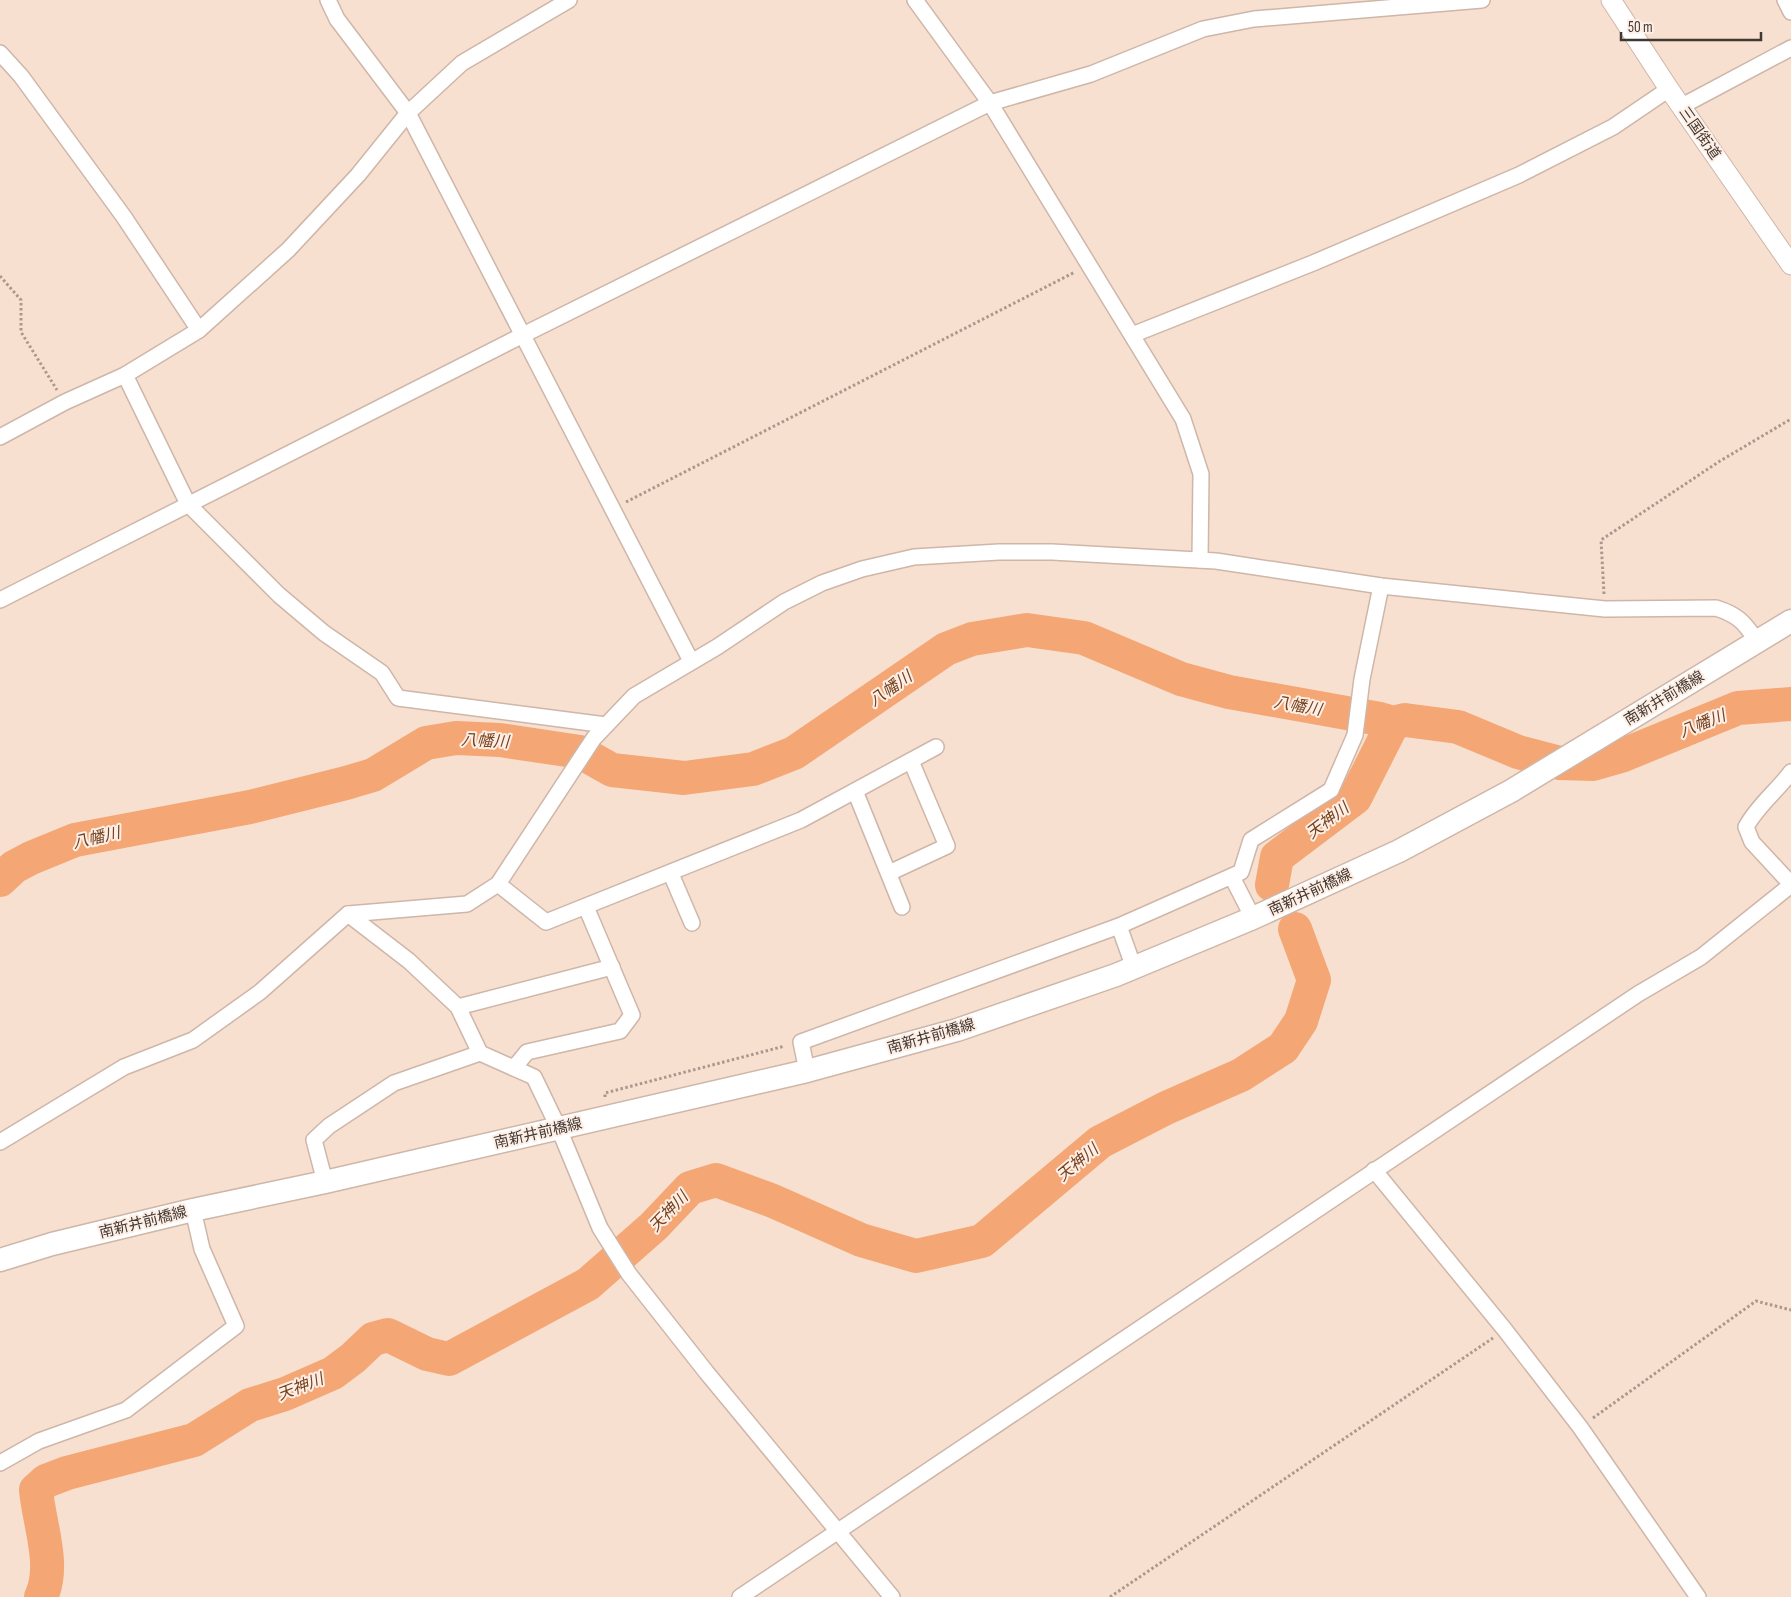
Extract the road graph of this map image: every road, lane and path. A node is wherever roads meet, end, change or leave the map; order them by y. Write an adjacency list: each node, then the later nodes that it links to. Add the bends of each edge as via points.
1 (328, 0): 13 (street, via 337,19)
2 (568, 0): 13 (street, via 462,63)
3 (915, 0): 11 (street)
4 (1482, 0): 11 (street, via 1254,19 1203,29 1091,74)
5 (1611, 0): 10 (street, 三国街道)
6 (1785, 0): 7 (street)
7 (1791, 12)
8 (1791, 48): 12 (street)
9 (0, 53): 17 (street, via 21,76 124,218)
10 (1669, 89): 12 (street, 三国街道); 19 (street, via 1613,127 1519,175 1313,263)
11 (990, 103): 15 (street); 18 (street)
12 (1682, 106): 14 (street, 三国街道)
13 (408, 113): 17 (street, via 358,175 288,250); 18 (street)
14 (1788, 254)
15 (1089, 265): 19 (street); 25 (path)
16 (0, 276): 21 (path, via 21,300 21,332)
17 (199, 330): 20 (street)
18 (523, 335): 24 (street); 25 (street)
19 (1132, 335): 26 (street, via 1183,418 1201,474)
20 (124, 375): 21 (street); 24 (street)
21 (65, 402): 23 (street)
22 (1791, 419): 29 (path, via 1720,461 1601,540)
23 (0, 437)
24 (188, 504): 28 (street); 33 (street, via 279,595 324,633 382,673 398,698)
25 (613, 509): 32 (street)
26 (1200, 560): 27 (street); 32 (street, via 1016,552 914,557 862,569 822,583 784,602)
27 (1381, 586): 29 (street); 40 (street, via 1362,679 1355,735 1331,790 1251,840 1241,872)
28 (0, 600)
29 (1605, 609): 31 (street, via 1716,608 1734,613)
30 (1791, 621): 31 (main road, 南新井前橋線)
31 (1757, 641): 46 (main road, 南新井前橋線, via 1511,791 1399,851)
32 (690, 661): 33 (street, via 634,696)
33 (606, 725): 41 (street, via 594,738)
34 (936, 747): 35 (street)
35 (910, 761): 37 (street); 38 (street, via 947,846)
36 (1791, 772): 42 (street, via 1746,827 1752,842)
37 (855, 791): 38 (street); 39 (street, via 801,820)
38 (888, 873): 43 (street)
39 (671, 874): 44 (street); 47 (street)
40 (1232, 877): 46 (street); 48 (street)
41 (498, 884): 44 (street, via 546,922); 45 (street, via 467,904)
42 (1791, 885): 59 (street, via 1701,957 1638,994)
43 (902, 906)
44 (586, 907): 49 (street)
45 (348, 914): 51 (street, via 409,961); 58 (street, via 260,992 193,1040 124,1067)
46 (1253, 918): 50 (main road, 南新井前橋線)
47 (692, 923)
48 (1119, 926): 50 (street); 52 (street)
49 (612, 967): 51 (street); 54 (street, via 632,1015 620,1031 527,1052)
50 (1134, 968): 55 (main road, 南新井前橋線, via 957,1030)
51 (458, 1007): 53 (street)
52 (800, 1042): 55 (street); 56 (path, via 604,1093)
53 (480, 1053): 54 (street); 60 (street, via 394,1083 329,1126 314,1140)
54 (514, 1068): 57 (street, via 534,1077)
55 (807, 1071): 56 (main road, 南新井前橋線)
56 (606, 1118): 57 (main road, 南新井前橋線)
57 (559, 1129): 60 (main road, 南新井前橋線); 67 (street, via 600,1228 630,1274 707,1374)
58 (0, 1142)
59 (1374, 1170): 64 (street); 67 (street)
60 (325, 1182): 61 (main road, 南新井前橋線)
61 (193, 1210): 62 (main road, 南新井前橋線); 66 (street, via 202,1249 236,1326 126,1410 39,1441)
62 (0, 1260)
63 (1791, 1310): 65 (path, via 1756,1301)
64 (1505, 1330): 65 (street); 70 (path)
65 (1580, 1427): 71 (street)
66 (0, 1463)
67 (838, 1530): 68 (street); 69 (street)
68 (740, 1597)
69 (892, 1597)
70 (1110, 1597)
71 (1698, 1597)

